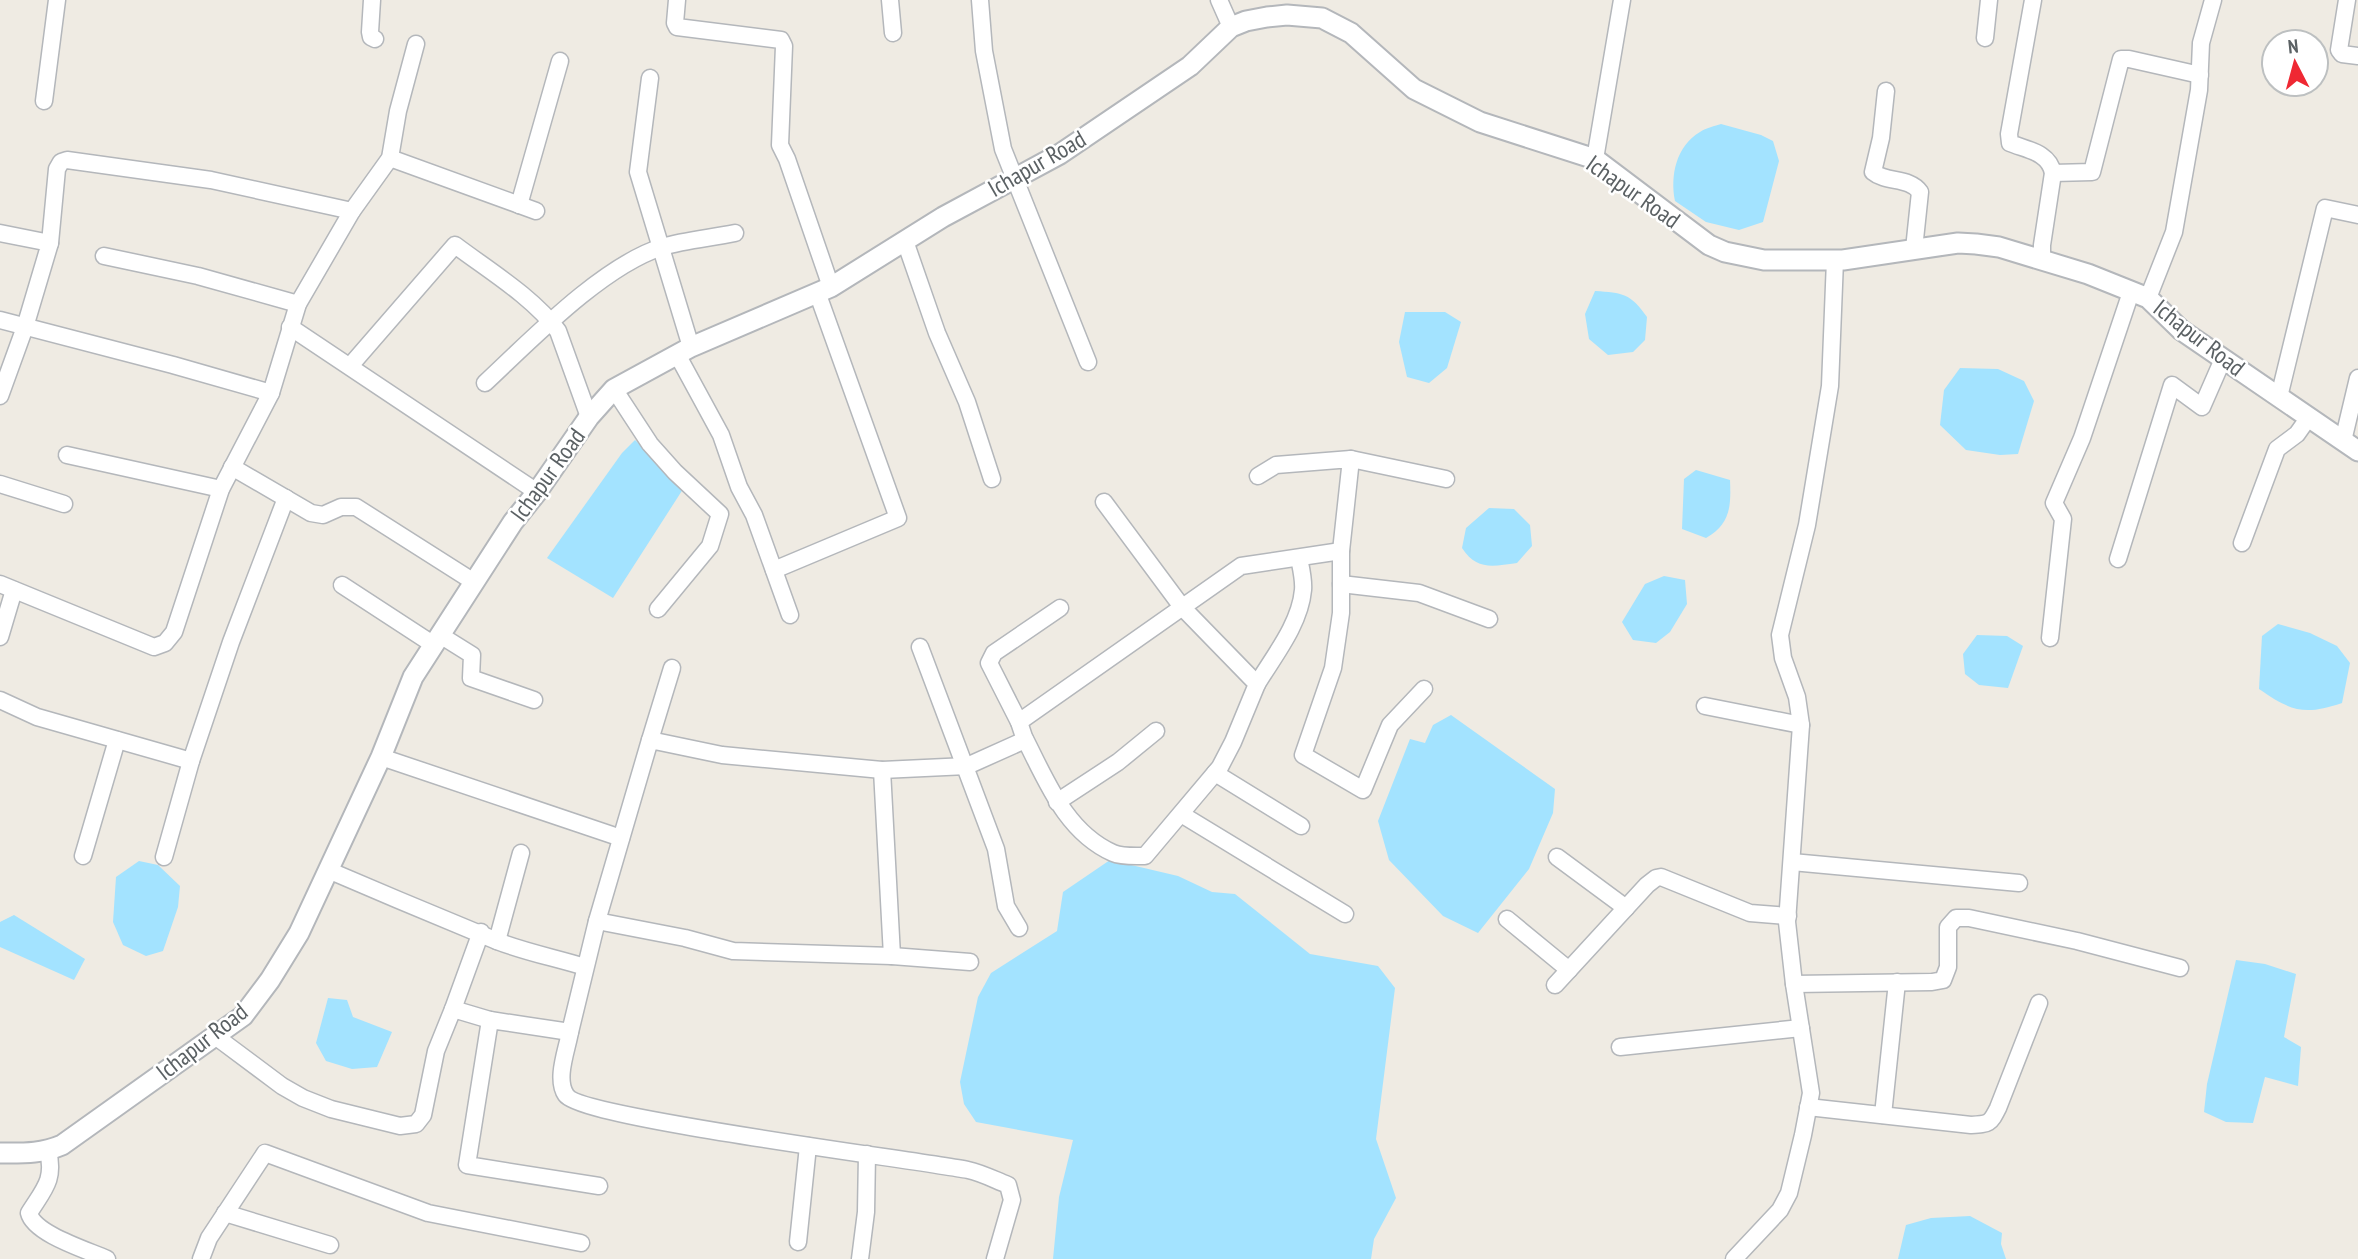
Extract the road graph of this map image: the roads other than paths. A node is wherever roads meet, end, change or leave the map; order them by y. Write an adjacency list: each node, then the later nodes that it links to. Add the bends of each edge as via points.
1 (57, 0): 22 (street)
2 (372, 0): 15 (street, via 370,32)
3 (677, 0): 40 (street, via 677,27 781,40 779,145)
4 (890, 0): 13 (street)
5 (980, 0): 26 (street, via 984,51 1003,149)
6 (1219, 0): 12 (street)
7 (1622, 0): 24 (street)
8 (1989, 0): 14 (street)
9 (2033, 0): 25 (street, via 2008,134 2010,144 2049,160)
10 (2213, 0): 19 (street, via 2201,43)
11 (2347, 0): 17 (street, via 2339,50)
12 (1231, 27): 24 (street, Ichapur Road, via 1287,15 1322,18 1351,33 1414,89 1479,122); 26 (street, Ichapur Road, via 1190,66 1060,154)
13 (892, 33)
14 (1985, 38)
15 (375, 39)
16 (416, 44): 23 (street)
17 (2358, 56)
18 (560, 61): 27 (street)
19 (2200, 75): 25 (street, via 2121,60 2092,173); 41 (street, via 2174,232)
20 (650, 78): 35 (street, via 638,172)
21 (1886, 91): 36 (street, via 1873,172 1914,185 1920,192)
22 (44, 101)
23 (390, 158): 27 (street); 28 (street)
24 (1595, 159): 38 (street, Ichapur Road, via 1709,245 1765,260)
25 (2053, 173): 39 (street)
26 (1016, 177): 33 (street, Ichapur Road); 49 (street)
27 (519, 205): 29 (street)
28 (352, 211): 34 (street, via 211,180 67,160 57,169); 42 (street)
29 (536, 211)
30 (2358, 215): 56 (street, via 2325,208)
31 (0, 233): 34 (street)
32 (735, 233): 35 (street)
33 (905, 241): 40 (street, Ichapur Road); 64 (street)
34 (50, 243): 45 (street)
35 (661, 247): 44 (street, via 615,270); 47 (street)
36 (1914, 249): 38 (street, Ichapur Road); 39 (street, Ichapur Road, via 1976,244)
37 (104, 256): 42 (street)
38 (1835, 260): 97 (street, via 1830,386 1807,525 1780,635)
39 (2042, 260): 41 (street, Ichapur Road)
40 (824, 289): 47 (street, Ichapur Road); 76 (street, via 898,518)
41 (2140, 295): 48 (street, Ichapur Road); 87 (street, via 2054,503 2063,519)
42 (298, 304): 46 (street)
43 (0, 320): 45 (street)
44 (551, 321): 50 (street, via 455,245); 52 (street); 57 (street)
45 (25, 327): 54 (street); 55 (street)
46 (290, 327): 50 (street); 54 (street)
47 (685, 352): 53 (street, Ichapur Road); 76 (street)
48 (2223, 359): 56 (street, Ichapur Road); 75 (street, via 2202,407 2172,385)
49 (1088, 362)
50 (350, 366): 68 (street)
51 (2358, 378): 59 (street)
52 (485, 383)
53 (614, 390): 57 (street, Ichapur Road); 83 (street, via 650,444 720,514 710,546)
54 (271, 393): 62 (street)
55 (0, 396)
56 (2279, 397): 58 (street, Ichapur Road)
57 (589, 417): 68 (street, Ichapur Road)
58 (2309, 417): 59 (street, Ichapur Road); 72 (street, via 2297,435 2277,449)
59 (2351, 446)
60 (67, 455): 67 (street)
61 (1351, 459): 63 (street, via 1276,465); 65 (street); 73 (street)
62 (232, 467): 67 (street); 69 (street)
63 (1258, 476)
64 (992, 479)
65 (1446, 479)
66 (0, 484): 71 (street)
67 (221, 489): 80 (street, via 174,632 166,643 154,647 139,642)
68 (537, 492): 77 (street, Ichapur Road)
69 (286, 498): 77 (street, via 310,513 323,515 341,507 356,507); 103 (street)
70 (1104, 502): 81 (street)
71 (64, 505)
72 (2242, 543)
73 (1341, 551): 74 (street); 78 (street)
74 (1299, 558): 81 (street, via 1241,566); 91 (street, via 1301,603)
75 (2118, 559)
76 (774, 570): 84 (street)
77 (474, 582): 88 (street, Ichapur Road)
78 (1341, 584): 85 (street, via 1419,593); 92 (street, via 1333,668 1303,755 1363,790 1390,725)
79 (342, 585): 88 (street)
80 (7, 587): 86 (street)
81 (1182, 607): 91 (street); 96 (street)
82 (1060, 608): 96 (street, via 994,653 989,663)
83 (657, 609)
84 (790, 615)
85 (1489, 619)
86 (0, 638)
87 (2050, 638)
88 (437, 640): 94 (street, via 472,655 471,678); 102 (street, Ichapur Road, via 413,677)
89 (920, 647): 104 (street)
90 (673, 668): 101 (street)
91 (1257, 684): 106 (street, via 1233,742)
92 (1424, 689)
93 (0, 700): 100 (street, via 37,717)
94 (534, 700)
95 (1705, 706): 97 (street)
96 (1019, 722): 99 (street)
97 (1801, 725): 115 (street)
98 (1156, 731): 107 (street)
99 (1025, 739): 104 (street); 107 (street)
100 (117, 740): 103 (street); 112 (street)
101 (650, 740): 105 (street, via 722,755); 110 (street)
102 (381, 757): 110 (street); 116 (street, Ichapur Road)
103 (191, 761): 113 (street)
104 (967, 766): 105 (street); 123 (street, via 996,849 1006,906)
105 (882, 770): 126 (street)
106 (1214, 773): 108 (street); 109 (street)
107 (1057, 802): 108 (street, via 1078,830 1115,854 1145,856)
108 (1181, 814): 119 (street)
109 (1301, 826)
110 (621, 838): 122 (street)
111 (521, 853): 125 (street)
112 (83, 856)
113 (164, 857)
114 (1557, 857): 118 (street)
115 (1791, 862): 117 (street); 120 (street)
116 (328, 870): 124 (street); 139 (street, Ichapur Road, via 299,933 270,980 243,1016)
117 (2019, 883)
118 (1626, 908): 120 (street, via 1661,877 1750,913); 130 (street)
119 (1345, 914)
120 (1788, 916): 132 (street)
121 (1507, 919): 130 (street)
122 (597, 920): 126 (street, via 733,951); 128 (street)
123 (1018, 928)
124 (481, 932): 125 (street); 135 (street)
125 (497, 940): 128 (street)
126 (892, 956): 127 (street)
127 (970, 961)
128 (585, 967): 138 (street)
129 (2180, 968): 131 (street, via 2077,941 1956,918 1948,927 1948,967 1943,980)
130 (1569, 970): 133 (street)
131 (1897, 982): 132 (street); 142 (street)
132 (1794, 984): 137 (street)
133 (1555, 985)
134 (2039, 1003): 142 (street, via 1992,1120 1971,1125)
135 (453, 1009): 136 (street); 139 (street, via 436,1051 423,1115 416,1125 400,1126 303,1098)
136 (490, 1020): 138 (street); 147 (street, via 467,1165)
137 (1801, 1028): 140 (street); 141 (street, via 1811,1093)
138 (570, 1032): 143 (street, via 561,1082 572,1101)
139 (215, 1036): 144 (street, Ichapur Road, via 108,1114)
140 (1620, 1047)
141 (1808, 1107): 142 (street); 156 (street, via 1789,1193 1780,1210)
142 (1883, 1115)
143 (808, 1146): 146 (street); 150 (street)
144 (48, 1151): 145 (street, Ichapur Road); 152 (street, via 51,1179 29,1213 31,1220 41,1230)
145 (0, 1153)
146 (867, 1154): 154 (street); 155 (street, via 972,1171 1008,1185 1012,1200)
147 (599, 1186)
148 (225, 1213): 149 (street, via 265,1153 428,1213); 151 (street); 153 (street)
149 (581, 1242)
150 (797, 1242)
151 (330, 1245)
152 (107, 1259)
153 (201, 1259)
154 (860, 1259)
155 (995, 1259)
156 (1734, 1259)

